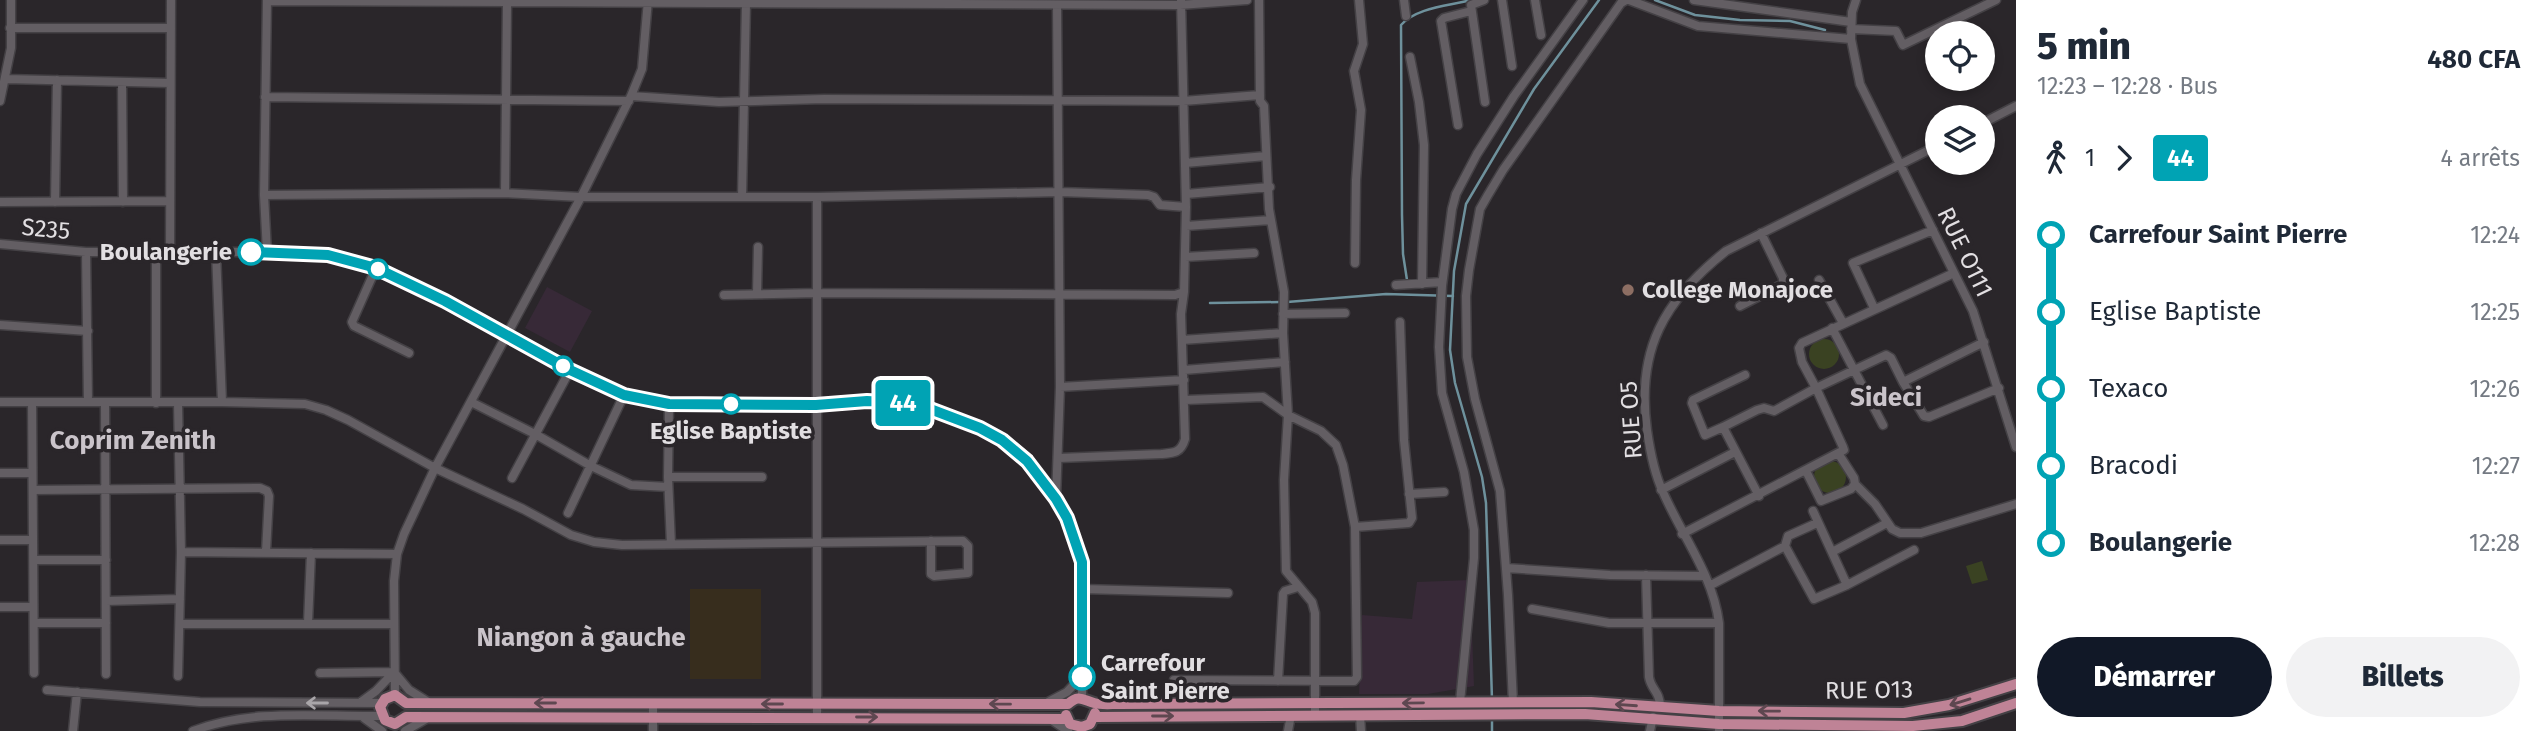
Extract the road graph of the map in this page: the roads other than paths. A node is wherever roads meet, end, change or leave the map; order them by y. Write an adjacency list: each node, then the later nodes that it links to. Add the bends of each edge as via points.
1 (10, 0): 25 (street)
2 (171, 0): 26 (street)
3 (267, 0): 20 (street); 36 (street)
4 (1247, 0): 19 (street)
5 (1259, 0): 35 (street)
6 (1359, 0): 77 (street, via 1363,44 1354,71 1361,110)
7 (1404, 0): 23 (street)
8 (1484, 0): 22 (street, via 1473,2)
9 (1502, 0): 30 (street)
10 (1535, 0): 27 (street)
11 (1628, 0): 28 (street, via 1698,26); 171 (street, via 1621,3 1503,170 1480,209 1475,232 1465,296 1467,357 1500,491)
12 (1694, 0): 24 (street)
13 (1856, 0): 24 (street, RUE O111)
14 (1996, 0): 24 (street, via 1903,45 1896,31)
15 (648, 1): 18 (street); 20 (street); 37 (street, via 642,69)
16 (844, 2): 18 (street); 21 (street)
17 (1578, 2): 82 (street, via 1514,96 1456,194)
18 (746, 3): 40 (street)
19 (1181, 3): 21 (street); 42 (street)
20 (507, 4): 38 (street)
21 (1057, 5): 39 (street)
22 (1471, 11): 43 (street); 46 (street, via 1441,21)
23 (1406, 16)
24 (1851, 25): 28 (street, RUE O111)
25 (10, 28): 26 (street); 31 (street)
26 (171, 28): 34 (street)
27 (1541, 36)
28 (1851, 39): 50 (street, RUE O111, via 1860,84)
29 (1410, 57): 81 (street, via 1424,145)
30 (1513, 66)
31 (6, 79): 32 (street); 41 (street)
32 (57, 80): 33 (street); 61 (street)
33 (122, 82): 34 (street); 62 (street)
34 (170, 83): 59 (street)
35 (1260, 94): 42 (street); 48 (street)
36 (265, 97): 38 (street); 55 (street)
37 (630, 98): 38 (street); 40 (street); 56 (street)
38 (506, 99): 53 (street)
39 (1059, 99): 40 (street); 42 (street); 52 (street)
40 (745, 100): 57 (street)
41 (0, 101)
42 (1183, 101): 49 (street)
43 (1485, 102)
44 (2016, 106): 45 (street)
45 (1995, 117)
46 (1458, 125)
47 (1925, 152): 50 (street, RUE O5)
48 (1266, 156): 49 (street); 51 (street)
49 (1185, 163): 54 (street)
50 (1901, 164): 66 (street, RUE O111); 67 (street, RUE O5)
51 (1270, 187): 54 (street); 64 (street)
52 (1060, 192): 58 (street); 63 (street, via 1149,195 1160,205); 86 (street)
53 (505, 193): 55 (street); 56 (street)
54 (1186, 194): 63 (street)
55 (264, 195): 74 (street)
56 (582, 197): 57 (street); 99 (street)
57 (742, 197): 58 (street)
58 (817, 197): 85 (street)
59 (170, 201): 62 (street); 73 (street)
60 (0, 202): 61 (street)
61 (55, 202): 62 (street)
62 (123, 202)
63 (1186, 207): 65 (street)
64 (1271, 220): 65 (street); 89 (street)
65 (1186, 226): 76 (street)
66 (1933, 230): 79 (street, RUE O111); 91 (street, via 1853,263)
67 (1761, 233): 90 (street, via 1783,284); 144 (street, RUE O5, via 1726,251 1697,274 1658,330 1645,396 1650,448)
68 (0, 244): 71 (street, S235)
69 (758, 247): 87 (street)
70 (216, 251): 73 (street, S235); 74 (street, S235); 119 (street)
71 (86, 252): 72 (street, S235); 97 (street)
72 (156, 252): 73 (street, S235); 121 (street)
73 (170, 252)
74 (267, 252): 78 (street, S235, via 328,255)
75 (1254, 253): 76 (street)
76 (1185, 257): 84 (street)
77 (1355, 263)
78 (376, 268): 99 (street, S235); 102 (street, via 352,322)
79 (1954, 273): 91 (street); 101 (street, RUE O111)
80 (1819, 280): 94 (street)
81 (1422, 284): 82 (street); 83 (street)
82 (1442, 284): 206 (street, via 1442,393 1474,530)
83 (1396, 285)
84 (1184, 292): 86 (street); 100 (street)
85 (817, 293): 86 (street); 87 (street); 124 (street)
86 (1060, 293): 110 (street)
87 (757, 294): 88 (street)
88 (724, 295)
89 (1284, 305): 92 (street); 98 (street)
90 (1741, 306)
91 (1874, 308): 94 (street)
92 (1345, 313)
93 (1400, 322): 147 (street)
94 (1843, 323): 96 (street)
95 (0, 324): 97 (street)
96 (1832, 328): 106 (street); 111 (street, via 1799,348)
97 (88, 331): 115 (street)
98 (1283, 333): 100 (street); 103 (street)
99 (509, 334): 104 (street, S235); 120 (street)
100 (1182, 340): 105 (street)
101 (1984, 342): 109 (street); 112 (street, RUE O111)
102 (408, 354)
103 (1285, 362): 105 (street); 125 (street)
104 (570, 370): 113 (street, S235); 128 (street)
105 (1184, 370): 108 (street)
106 (1854, 370): 109 (street, via 1889,356); 111 (street); 126 (street)
107 (1745, 375): 127 (street, via 1692,403 1705,435)
108 (1184, 380): 110 (street); 114 (street)
109 (1903, 382): 112 (street, via 1920,412 1929,417)
110 (1060, 387): 132 (street)
111 (1816, 388): 127 (street, via 1774,411 1763,408); 131 (street, via 1843,447)
112 (1999, 388): 129 (street, RUE O111)
113 (624, 395): 123 (street, S235); 133 (street)
114 (1185, 400): 125 (street, via 1256,396); 132 (street, via 1185,439 1177,452)
115 (88, 401): 117 (street); 118 (street)
116 (0, 402): 117 (street)
117 (32, 402): 137 (street)
118 (105, 402): 121 (street); 142 (street)
119 (222, 402): 122 (street); 134 (street, via 305,404 326,410)
120 (471, 402): 128 (street); 134 (street)
121 (156, 403): 122 (street)
122 (178, 403): 143 (street)
123 (669, 404): 124 (street, S235); 140 (street)
124 (816, 405): 149 (street, S235, via 903,403 957,418 1002,440 1027,461); 161 (street)
125 (1289, 415): 155 (street, via 1321,430 1336,445); 176 (street, via 1284,480 1286,571)
126 (1883, 425)
127 (1723, 427): 130 (street)
128 (535, 434): 133 (street); 139 (street)
129 (2016, 447)
130 (1735, 452): 144 (street); 148 (street)
131 (1838, 453): 135 (street); 141 (street)
132 (1059, 458): 149 (street)
133 (591, 467): 140 (street, via 631,485); 152 (street)
134 (435, 468): 160 (street, via 583,540); 168 (street)
135 (1806, 471): 141 (street, via 1821,501); 148 (street)
136 (0, 473): 137 (street)
137 (32, 473): 145 (street)
138 (762, 477): 140 (street)
139 (512, 478)
140 (668, 482): 160 (street)
141 (1855, 484): 154 (street)
142 (105, 489): 143 (street); 145 (street); 170 (street)
143 (179, 489): 164 (street); 165 (street, via 267,491)
144 (1661, 490): 156 (street, RUE O5)
145 (33, 491): 158 (street)
146 (1444, 492): 147 (street)
147 (1409, 494): 155 (street, via 1409,523)
148 (1759, 496): 156 (street)
149 (1056, 499): 177 (street, S235, via 1082,562)
150 (2016, 504): 154 (street, via 1921,533 1900,533)
151 (1813, 511): 153 (street)
152 (568, 513)
153 (1818, 523): 162 (street, via 1788,536); 166 (street)
154 (1887, 523): 166 (street)
155 (1355, 527): 198 (street, via 1356,679)
156 (1682, 534): 173 (street, RUE O5)
157 (0, 540): 158 (street)
158 (33, 540): 169 (street)
159 (931, 541): 159 (street, via 930,574 968,573 966,542); 161 (street)
160 (671, 544): 161 (street)
161 (815, 544): 214 (street)
162 (1784, 546): 174 (street); 175 (street, via 1814,599)
163 (1914, 550): 175 (street)
164 (181, 552): 165 (street); 179 (street)
165 (266, 552): 167 (street)
166 (1832, 552): 175 (street)
167 (311, 553): 168 (street); 186 (street)
168 (397, 554): 190 (street)
169 (34, 560): 170 (street); 182 (street)
170 (106, 560): 180 (street)
171 (1506, 568): 172 (street); 218 (street)
172 (1646, 575): 173 (street); 187 (street)
173 (1705, 576): 174 (street, RUE O5)
174 (1711, 585): 188 (street, RUE O5)
175 (1847, 585)
176 (1298, 587): 198 (street, via 1312,601 1315,613); 200 (street, via 1283,594)
177 (1083, 589): 178 (street); 196 (street, S235)
178 (1228, 593)
179 (180, 599): 180 (street); 189 (street)
180 (106, 601): 185 (street)
181 (0, 607): 182 (street)
182 (33, 607): 184 (street)
183 (1532, 609): 187 (street, via 1609,623)
184 (33, 623): 185 (street); 192 (street)
185 (106, 623): 194 (street)
186 (308, 623): 189 (street); 190 (street)
187 (1648, 623): 188 (street); 219 (street, via 1650,682)
188 (1719, 623): 222 (street, RUE O5)
189 (180, 624): 195 (street)
190 (393, 624): 191 (street)
191 (394, 672): 193 (street); 204 (street); 209 (street, via 408,690); 212 (street)
192 (34, 673)
193 (320, 673)
194 (106, 674)
195 (178, 676)
196 (1082, 677): 205 (street, S235); 215 (street, via 1067,692)
197 (1174, 680): 199 (street)
198 (1314, 680): 200 (street); 221 (street)
199 (1211, 681): 200 (street); 217 (street)
200 (1278, 681)
201 (2016, 684): 222 (main road, RUE O13, one-way to 222, via 1916,712)
202 (47, 690): 203 (street)
203 (77, 692): 211 (street); 239 (street)
204 (395, 695): 207 (main road); 208 (main road)
205 (1087, 700): 216 (main road, via 1077,698); 217 (main road); 232 (main road)
206 (1460, 702): 220 (main road); 221 (main road, one-way to 221)
207 (381, 703): 212 (street); 225 (main road)
208 (406, 703): 209 (main road); 228 (main road)
209 (430, 703): 213 (main road, one-way to 209)
210 (2016, 703): 237 (main road, RUE O13, via 1962,721 1920,726)
211 (254, 704): 212 (street, one-way to 211); 226 (street)
212 (359, 704)
213 (653, 704): 214 (main road, one-way to 213); 230 (street)
214 (817, 704): 215 (main road, one-way to 214); 231 (street)
215 (1041, 704): 216 (main road)
216 (1068, 704): 235 (main road)
217 (1211, 704): 221 (main road)
218 (1505, 706): 219 (main road, RUE O13, one-way to 218, via 1591,702); 220 (main road); 233 (main road, RUE O13)
219 (1660, 707): 222 (main road, RUE O13)
220 (1481, 708): 224 (main road)
221 (1314, 710): 223 (main road); 224 (main road)
222 (1719, 711): 237 (street, RUE O5)
223 (1291, 715): 232 (main road, one-way to 223); 245 (street)
224 (1360, 715): 246 (street)
225 (381, 716): 227 (street); 236 (main road)
226 (254, 717): 227 (street); 240 (street, via 225,720)
227 (362, 717): 241 (street)
228 (406, 717): 229 (main road); 236 (main road)
229 (431, 717): 230 (main road); 242 (street)
230 (653, 717): 231 (main road); 243 (street)
231 (817, 717): 234 (main road, one-way to 234)
232 (1095, 717): 238 (main road)
233 (1653, 717): 237 (main road, RUE O13); 247 (street)
234 (1050, 719): 235 (main road); 244 (street)
235 (1067, 719): 238 (main road)
236 (395, 727)
237 (1719, 727)
238 (1081, 729)
239 (73, 731)
240 (193, 731)
241 (382, 731)
242 (405, 731)
243 (653, 731)
244 (1068, 731)
245 (1288, 731)
246 (1361, 731)
247 (1650, 731)

